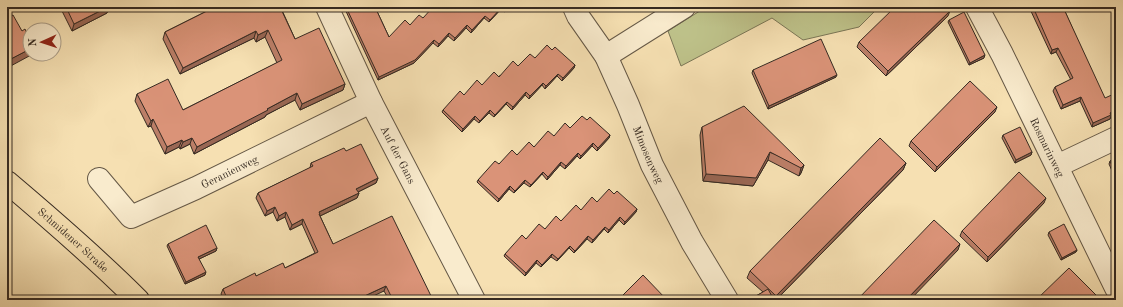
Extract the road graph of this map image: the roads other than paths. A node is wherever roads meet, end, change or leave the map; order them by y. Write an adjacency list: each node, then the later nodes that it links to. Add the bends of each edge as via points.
1 (328, 7): 6 (street, Auf der Gans)
2 (574, 7): 5 (street, Mimosenweg)
3 (684, 7): 5 (street)
4 (977, 7): 8 (street, Rosmarinweg)
5 (606, 56): 14 (street, Mimosenweg, via 652,165 692,242)
6 (371, 102): 9 (street, Geranienweg, via 131,217); 13 (street, Auf der Gans)
7 (1116, 138): 8 (street)
8 (1057, 166): 11 (street, Rosmarinweg)
9 (99, 179)
10 (7, 182): 12 (main road, Schmidener Straße, via 56,223)
11 (1116, 288)
12 (138, 300)
13 (474, 300)
14 (727, 300)

